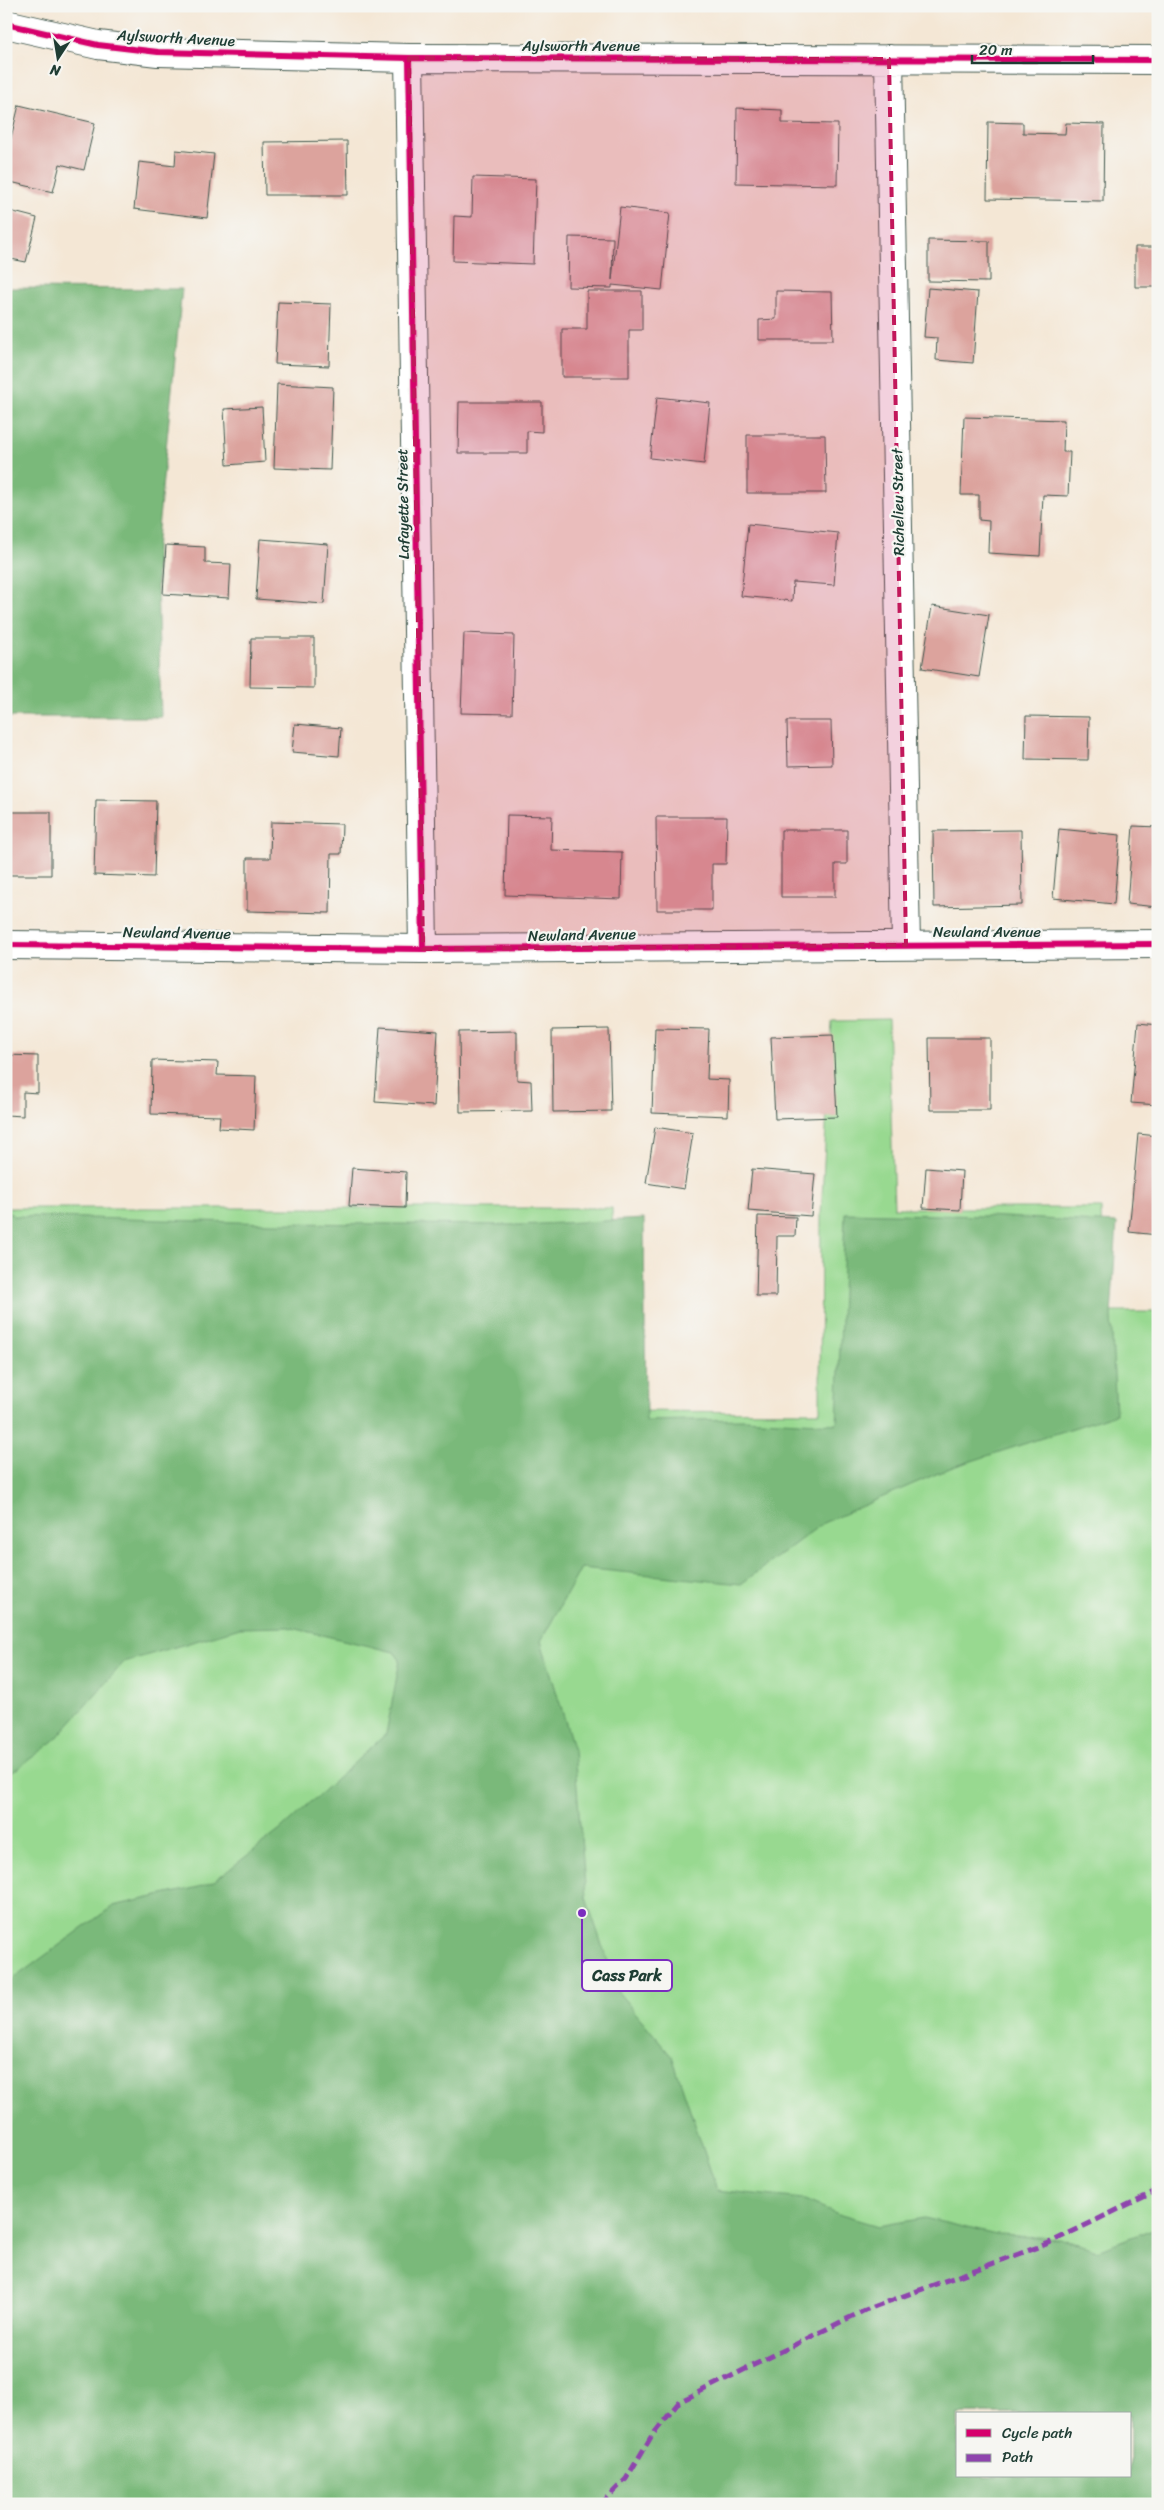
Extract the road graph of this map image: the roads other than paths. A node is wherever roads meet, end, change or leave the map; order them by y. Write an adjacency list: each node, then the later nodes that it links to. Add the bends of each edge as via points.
1 (14, 19): 2 (street, Aylsworth Avenue, via 128,50)
2 (409, 58): 3 (street, Aylsworth Avenue); 8 (street, Lafayette Street)
3 (889, 59): 4 (street, Aylsworth Avenue); 7 (street, Richelieu Street)
4 (1158, 60)
5 (1158, 944): 7 (street, Newland Avenue)
6 (6, 945): 8 (street, Newland Avenue)
7 (906, 945): 8 (street, Newland Avenue)
8 (423, 950)

